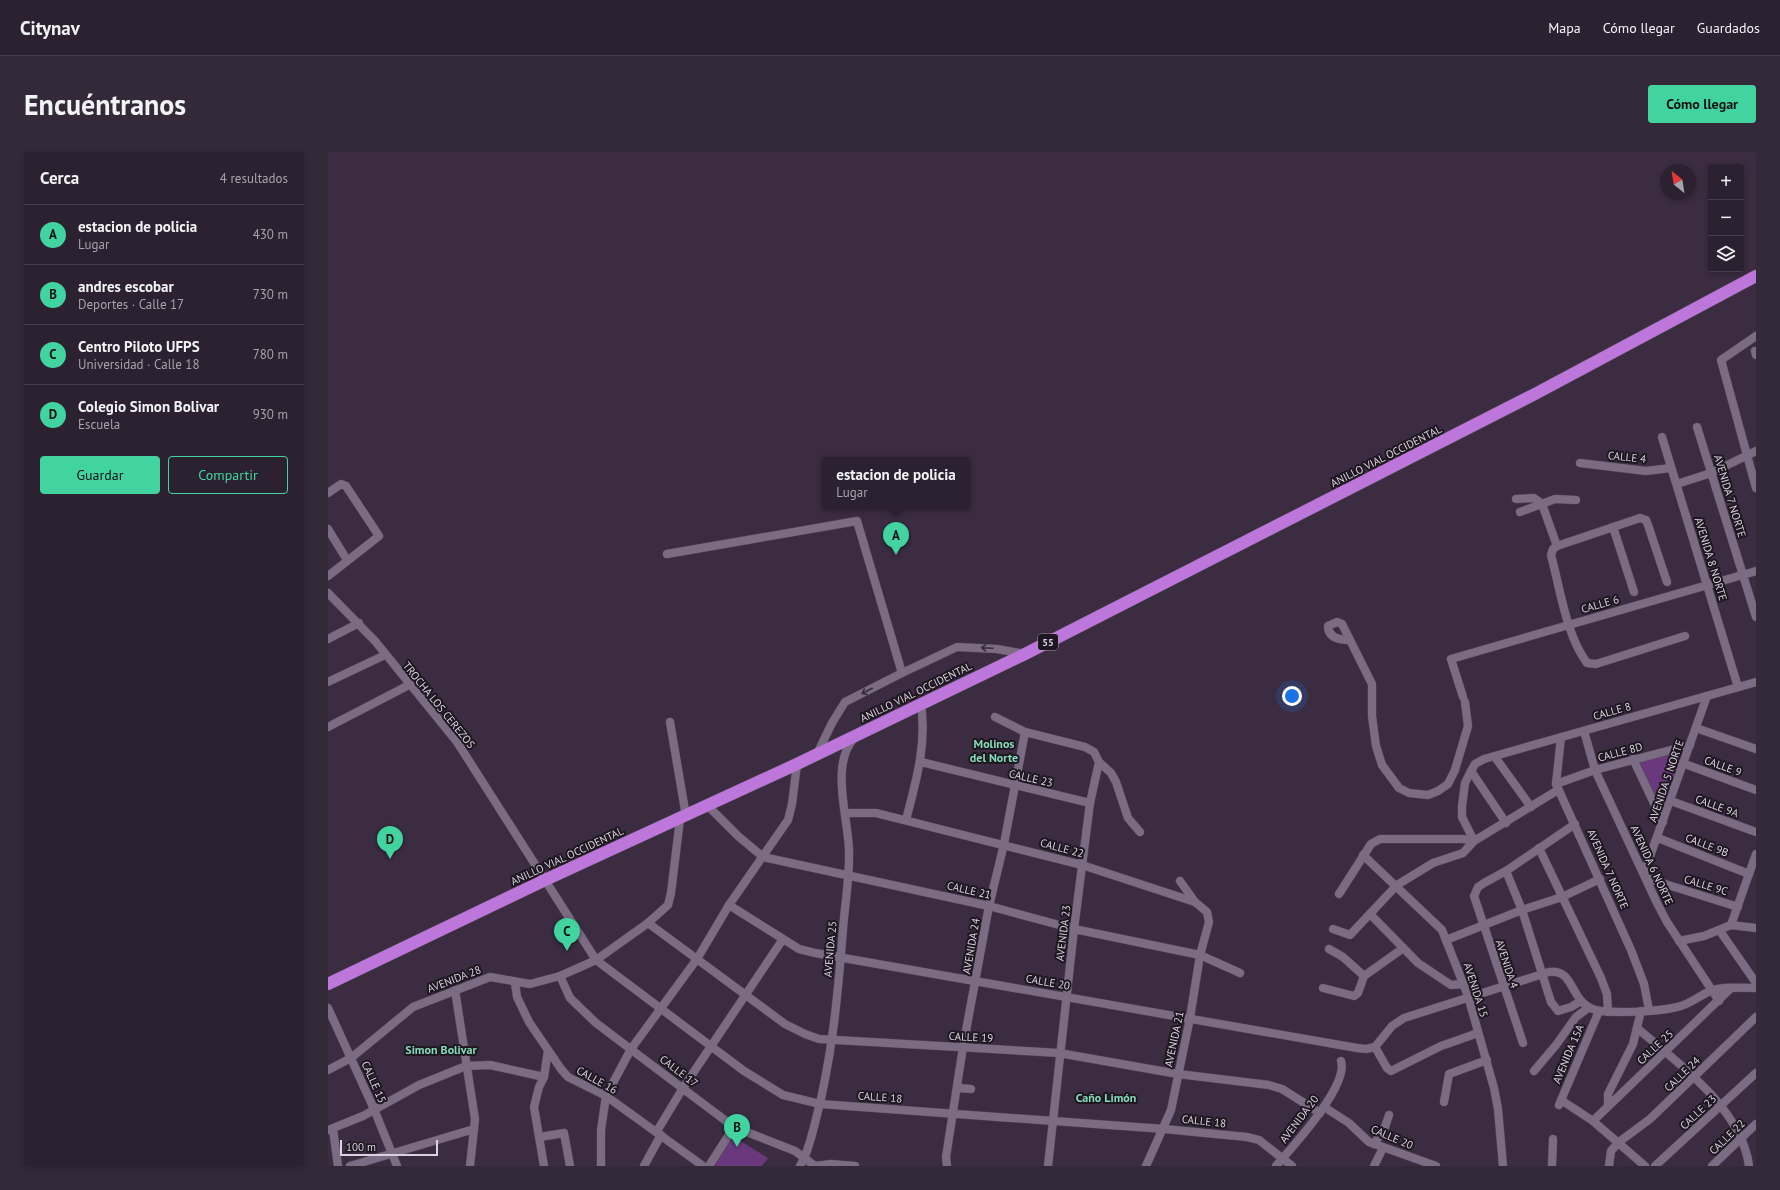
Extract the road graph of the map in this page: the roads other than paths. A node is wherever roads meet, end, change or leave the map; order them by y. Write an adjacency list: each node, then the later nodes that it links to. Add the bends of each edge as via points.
1 (1756, 276): 35 (highway, ANILLO VIAL OCCIDENTAL / 55, via 1536,394)
2 (1756, 336): 6 (street, via 1721,360)
3 (1697, 427): 9 (street, AVENIDA 7 NORTE)
4 (1662, 437): 8 (street, AVENIDA 8 NORTE)
5 (1756, 451): 6 (street)
6 (1747, 456): 9 (street); 11 (street)
7 (1580, 464): 8 (street, CALLE 4, via 1646,471)
8 (1671, 468): 10 (street, AVENIDA 8 NORTE)
9 (1711, 473): 10 (street); 23 (street, AVENIDA 7 NORTE)
10 (1677, 484): 26 (street, AVENIDA 8 NORTE)
11 (1756, 488)
12 (328, 493): 21 (street, via 341,484 346,486 378,536)
13 (1516, 499): 15 (street, via 1534,498)
14 (1576, 500): 15 (street, via 1555,499)
15 (1542, 504): 16 (street); 19 (street)
16 (1520, 512)
17 (1613, 528): 19 (street); 25 (street, via 1640,518 1646,520); 27 (street)
18 (328, 529): 21 (street)
19 (1557, 546): 31 (street, via 1552,549 1551,555)
20 (667, 554): 37 (street, via 857,521)
21 (347, 560): 24 (street)
22 (1756, 571): 23 (street, CALLE 6)
23 (1743, 574): 26 (street, CALLE 6); 29 (street, AVENIDA 7 NORTE)
24 (328, 576)
25 (1667, 582)
26 (1707, 585): 31 (street, CALLE 6); 41 (street, AVENIDA 8 NORTE)
27 (1634, 592)
28 (328, 593): 30 (street, TROCHA LOS CEREZOS)
29 (1756, 617)
30 (359, 623): 33 (street); 36 (street, TROCHA LOS CEREZOS)
31 (1569, 624): 32 (street, via 1580,654 1587,663 1596,664); 34 (street, CALLE 6, via 1451,659 1464,699 1468,726 1455,770 1448,784 1428,795 1409,793 1400,788 1390,777 1379,757 1373,731 1372,684)
32 (1685, 636)
33 (328, 639)
34 (1350, 640)
35 (1025, 654): 37 (street, ANILLO VIAL OCCIDENTAL, one-way to 37, via 997,649 957,647); 43 (highway, ANILLO VIAL OCCIDENTAL / 55)
36 (385, 655): 38 (street); 40 (street, TROCHA LOS CEREZOS)
37 (902, 673): 54 (street, ANILLO VIAL OCCIDENTAL, one-way to 54, via 845,702)
38 (328, 682)
39 (1756, 682): 41 (street, CALLE 8)
40 (409, 685): 46 (street); 91 (street, TROCHA LOS CEREZOS, via 457,742)
41 (1738, 687): 42 (street, CALLE 8)
42 (1707, 696): 47 (street, AVENIDA 5 NORTE); 48 (street, CALLE 8)
43 (921, 704): 50 (highway, ANILLO VIAL OCCIDENTAL / 55); 57 (street)
44 (994, 717): 49 (street)
45 (670, 722): 71 (street, AVENIDA 28)
46 (328, 727)
47 (1696, 728): 52 (street, AVENIDA 5 NORTE); 53 (street)
48 (1584, 731): 51 (street, CALLE 8); 62 (street, AVENIDA 6 NORTE)
49 (1025, 732): 58 (street, via 1085,747 1094,752); 63 (street, AVENIDA 24)
50 (858, 735): 54 (highway, ANILLO VIAL OCCIDENTAL / 55); 70 (street, AVENIDA 25, via 848,745 844,761 842,786)
51 (1561, 737): 55 (street, CALLE 8); 64 (street)
52 (1690, 746): 56 (street, CALLE 8D); 59 (street, AVENIDA 5 NORTE)
53 (1756, 749)
54 (817, 754): 60 (highway, ANILLO VIAL OCCIDENTAL / 55)
55 (1495, 757): 61 (street, CALLE 8); 69 (street)
56 (1633, 759): 62 (street, CALLE 8D); 73 (street)
57 (921, 762): 63 (street, CALLE 23); 72 (street)
58 (1099, 762): 67 (street, AVENIDA 23); 76 (street, via 1111,773 1128,818)
59 (1682, 763): 65 (street, CALLE 9); 66 (street, AVENIDA 5 NORTE)
60 (797, 764): 68 (highway, ANILLO VIAL OCCIDENTAL / 55); 84 (street, via 788,820)
61 (1473, 768): 74 (street); 79 (street, via 1465,783 1462,817)
62 (1595, 770): 64 (street, CALLE 8D); 89 (street, AVENIDA 6 NORTE)
63 (1014, 786): 67 (street, CALLE 23); 80 (street, AVENIDA 24)
64 (1557, 787): 69 (street, CALLE 8D); 75 (street, AVENIDA 7 NORTE)
65 (1756, 790)
66 (1671, 801): 73 (street, AVENIDA 5 NORTE); 77 (street, CALLE 9A)
67 (1090, 804): 85 (street, AVENIDA 23)
68 (708, 806): 71 (highway, ANILLO VIAL OCCIDENTAL / 55); 84 (street, CALLE 21)
69 (1531, 807): 74 (street, CALLE 8D)
70 (845, 813): 72 (street, CALLE 22, via 876,813); 88 (street, AVENIDA 25, via 849,850)
71 (683, 818): 91 (highway, ANILLO VIAL OCCIDENTAL / 55); 103 (street, AVENIDA 28, via 668,905)
72 (906, 820): 80 (street, CALLE 22)
73 (1663, 822): 78 (street, AVENIDA 5 NORTE)
74 (1506, 823): 79 (street, CALLE 8D)
75 (1575, 824): 81 (street); 90 (street, AVENIDA 7 NORTE)
76 (1140, 832)
77 (1756, 832)
78 (1658, 838): 87 (street, CALLE 9B); 89 (street, AVENIDA 5 NORTE)
79 (1474, 841): 83 (street, via 1380,839 1371,844); 93 (street, CALLE 8D, via 1463,853 1433,863)
80 (1004, 844): 85 (street, CALLE 22); 98 (street, AVENIDA 24)
81 (1539, 848): 86 (street); 95 (street)
82 (1756, 854): 87 (street)
83 (1363, 855): 93 (street, AVENIDA 15); 94 (street)
84 (763, 857): 88 (street, CALLE 21); 97 (street)
85 (1082, 865): 96 (street, CALLE 22); 106 (street, AVENIDA 23)
86 (1506, 872): 100 (street); 105 (street, AVENIDA 4, via 1484,883 1475,892 1474,901)
87 (1749, 874): 99 (street)
88 (848, 875): 98 (street, CALLE 21); 116 (street, AVENIDA 25)
89 (1645, 876): 99 (street, CALLE 9C); 112 (street, AVENIDA 6 NORTE)
90 (1600, 879): 95 (street); 143 (street, AVENIDA 7 NORTE, via 1639,968)
91 (545, 880): 118 (street, CALLE 18); 126 (highway, ANILLO VIAL OCCIDENTAL / 55)
92 (1180, 881): 96 (street)
93 (1396, 886): 102 (street, CALLE 8D); 111 (street, AVENIDA 15, via 1438,924)
94 (1339, 894)
95 (1562, 897): 100 (street); 144 (street, via 1605,987)
96 (1195, 902): 101 (street, CALLE 22)
97 (729, 905): 110 (street, CALLE 20); 117 (street)
98 (989, 906): 106 (street, CALLE 21); 123 (street, AVENIDA 24)
99 (1738, 906): 104 (street)
100 (1522, 910): 105 (street); 120 (street)
101 (1207, 912): 115 (street, AVENIDA 21, via 1209,922)
102 (1370, 914): 108 (street, CALLE 8D, via 1350,935); 114 (street)
103 (648, 923): 117 (street, CALLE 19); 118 (street, AVENIDA 28)
104 (1731, 925): 107 (street); 109 (street)
105 (1484, 926): 111 (street); 128 (street, AVENIDA 4)
106 (1074, 928): 115 (street, CALLE 21); 135 (street, AVENIDA 23)
107 (1756, 928)
108 (1333, 929)
109 (1720, 931): 112 (street); 125 (street)
110 (783, 939): 116 (street, CALLE 20, via 799,949); 134 (street)
111 (1446, 940): 127 (street, AVENIDA 15)
112 (1679, 941): 133 (street, AVENIDA 6 NORTE)
113 (1329, 949): 122 (street, via 1343,957)
114 (1402, 949): 122 (street); 127 (street, via 1451,985)
115 (1200, 955): 119 (street, CALLE 21); 146 (street, AVENIDA 21)
116 (841, 957): 123 (street, CALLE 20); 149 (street, AVENIDA 25)
117 (697, 959): 134 (street, CALLE 19); 140 (street)
118 (596, 960): 121 (street, AVENIDA 28); 140 (street, CALLE 18)
119 (1240, 973)
120 (1542, 974): 128 (street); 137 (street, via 1556,971 1562,973); 137 (street, via 1551,1002 1558,1011)
121 (560, 976): 124 (street, AVENIDA 28, via 530,984); 154 (street, CALLE 17, via 570,998 580,1009)
122 (1364, 976): 129 (street, via 1358,993 1354,996)
123 (976, 981): 135 (street, CALLE 20); 152 (street, AVENIDA 24)
124 (515, 983): 132 (street, AVENIDA 28, via 490,977); 155 (street, CALLE 16, via 517,997 529,1022)
125 (1756, 983)
126 (328, 984)
127 (1463, 984): 136 (street, AVENIDA 15)
128 (1503, 986): 136 (street); 150 (street, AVENIDA 4)
129 (1323, 988)
130 (1731, 988): 131 (street); 133 (street); 138 (street, CALLE 25)
131 (1756, 988)
132 (455, 990): 158 (street, AVENIDA 28, via 414,1006); 161 (street)
133 (1712, 990): 138 (street, AVENIDA 6 NORTE); 143 (street, via 1678,1007)
134 (746, 995): 149 (street, CALLE 19, via 766,1011 805,1034); 151 (street)
135 (1066, 996): 146 (street, CALLE 20); 157 (street, AVENIDA 23)
136 (1468, 996): 148 (street, AVENIDA 15); 153 (street, via 1404,1018 1392,1026)
137 (1581, 1001): 141 (street)
138 (1719, 1001): 156 (street, CALLE 25)
139 (328, 1008): 158 (street, CALLE 15)
140 (662, 1008): 151 (street, CALLE 18); 154 (street)
141 (1588, 1008): 142 (street); 163 (street, via 1576,1017)
142 (1599, 1011): 144 (street); 181 (street, AVENIDA 15A, via 1560,1102)
143 (1645, 1011): 144 (street); 147 (street)
144 (1608, 1012)
145 (1756, 1017): 167 (street, CALLE 24)
146 (1190, 1018): 153 (street, CALLE 20, via 1357,1048); 165 (street, AVENIDA 21)
147 (1637, 1028): 156 (street); 175 (street, via 1633,1044 1608,1094)
148 (1478, 1033): 153 (street, via 1441,1046 1391,1071); 160 (street, AVENIDA 15)
149 (832, 1040): 152 (street, CALLE 19); 173 (street, AVENIDA 25)
150 (1523, 1042)
151 (712, 1047): 168 (street); 173 (street, CALLE 18, via 775,1090)
152 (963, 1047): 157 (street, CALLE 19); 169 (street, AVENIDA 24)
153 (1375, 1047)
154 (631, 1049): 168 (street, CALLE 17); 171 (street)
155 (548, 1050): 166 (street); 171 (street, CALLE 16, via 568,1077)
156 (1665, 1052): 167 (street); 175 (street, CALLE 25)
157 (1059, 1053): 165 (street, CALLE 19); 180 (street, AVENIDA 23)
158 (351, 1058): 162 (street, AVENIDA 28); 176 (street, CALLE 15)
159 (1341, 1060): 177 (street, AVENIDA 20, via 1341,1074)
160 (1486, 1060): 172 (street, via 1449,1074); 217 (street, AVENIDA 15, via 1498,1109)
161 (466, 1066): 166 (street, via 490,1065); 176 (street, via 420,1085); 184 (street, via 475,1119)
162 (328, 1070)
163 (1534, 1071)
164 (1756, 1073): 174 (street, CALLE 23)
165 (1178, 1074): 177 (street, CALLE 19, via 1282,1089); 185 (street, AVENIDA 21, via 1171,1110)
166 (544, 1077): 188 (street, via 534,1107)
167 (1693, 1078): 174 (street); 191 (street, CALLE 24, via 1650,1120)
168 (684, 1088): 183 (street, CALLE 17); 187 (street)
169 (958, 1088): 170 (street); 178 (street, AVENIDA 24)
170 (971, 1089)
171 (606, 1096): 187 (street, CALLE 16); 204 (street, via 601,1130)
172 (1444, 1102)
173 (820, 1104): 178 (street, CALLE 18); 195 (street, AVENIDA 25)
174 (1721, 1105): 189 (street); 221 (street, CALLE 23)
175 (1608, 1106): 181 (street, CALLE 25)
176 (374, 1109): 186 (street); 194 (street, CALLE 15)
177 (1322, 1110): 192 (street, CALLE 20, via 1349,1123); 196 (street, AVENIDA 20)
178 (953, 1113): 180 (street, CALLE 18); 210 (street, AVENIDA 24)
179 (1389, 1115): 192 (street)
180 (1052, 1120): 185 (street, CALLE 18); 211 (street, AVENIDA 23)
181 (1593, 1121): 191 (street)
182 (1756, 1124): 189 (street, CALLE 22)
183 (734, 1127): 195 (street, CALLE 17, via 784,1146); 206 (street)
184 (474, 1129): 194 (street); 201 (street)
185 (1164, 1129): 196 (street, CALLE 18, via 1253,1138); 212 (street, AVENIDA 21)
186 (330, 1130): 198 (street)
187 (659, 1133): 197 (street, CALLE 16); 205 (street)
188 (540, 1137): 202 (street); 203 (street, via 564,1133)
189 (1741, 1138): 222 (street, CALLE 22); 223 (street)
190 (1553, 1139): 218 (street)
191 (1619, 1142): 219 (street, via 1611,1151); 220 (street)
192 (1374, 1144): 193 (street, CALLE 20)
193 (1383, 1148): 215 (street); 216 (street, CALLE 20)
194 (391, 1153): 199 (street); 200 (street, CALLE 15)
195 (806, 1158): 207 (street, AVENIDA 25); 208 (street, CALLE 17)
196 (1282, 1158): 213 (street, AVENIDA 20); 214 (street, CALLE 18)
197 (697, 1164)
198 (338, 1166)
199 (350, 1166)
200 (397, 1166)
201 (470, 1166)
202 (544, 1166)
203 (570, 1166)
204 (600, 1166)
205 (644, 1166)
206 (709, 1166)
207 (800, 1166)
208 (815, 1166): 209 (street)
209 (855, 1166)
210 (946, 1166)
211 (1048, 1166)
212 (1146, 1166)
213 (1276, 1166)
214 (1292, 1166)
215 (1374, 1166)
216 (1436, 1166)
217 (1503, 1166)
218 (1552, 1166)
219 (1609, 1166)
220 (1645, 1166)
221 (1655, 1166)
222 (1712, 1166)
223 (1749, 1166)

